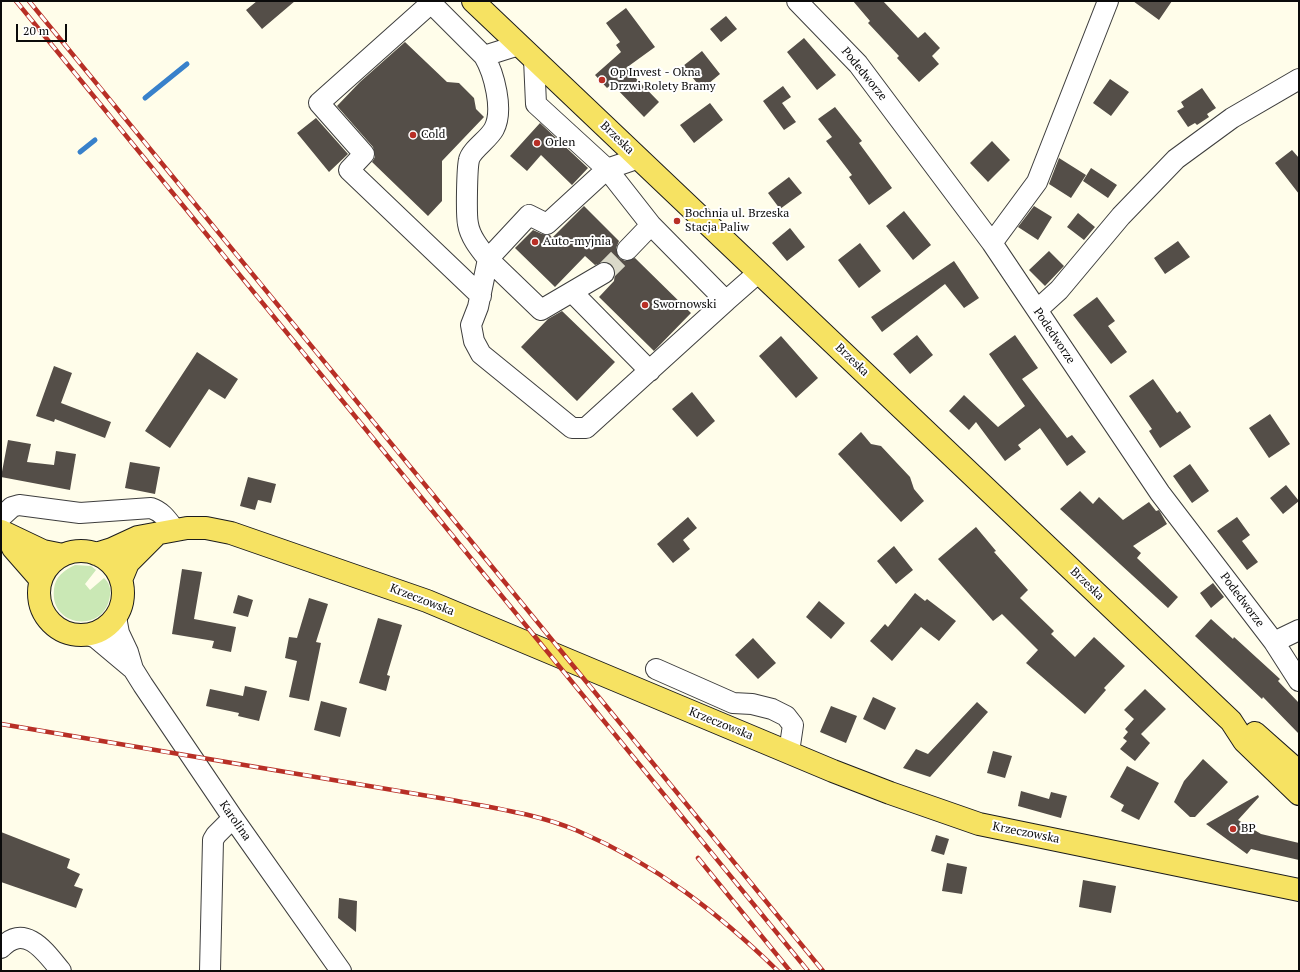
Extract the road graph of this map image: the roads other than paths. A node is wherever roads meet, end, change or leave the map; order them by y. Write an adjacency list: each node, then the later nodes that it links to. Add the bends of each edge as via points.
1 (473, 1): 5 (main road, Brzeska)
2 (797, 1): 11 (street, Podedworze, via 858,64)
3 (1108, 1): 11 (street, via 1036,182)
4 (432, 2): 6 (street); 17 (street, via 319,103 364,154 349,170)
5 (527, 52): 6 (street); 8 (main road, Brzeska); 9 (street, via 536,104)
6 (484, 56): 13 (street, via 490,65 498,108 494,129 469,159 468,225 477,244)
7 (1299, 79): 19 (street, via 1232,118 1176,159 1121,216 1059,290)
8 (639, 158): 9 (street); 14 (main road, Brzeska)
9 (607, 169): 10 (street); 13 (street, via 547,224 529,215)
10 (651, 225): 12 (street); 18 (street)
11 (992, 243): 19 (street, Podedworze)
12 (627, 250)
13 (488, 258): 16 (street, via 541,310); 17 (street)
14 (760, 272): 18 (street); 34 (main road, Brzeska)
15 (604, 274): 16 (street)
16 (572, 292): 20 (street)
17 (480, 296): 20 (street, via 471,325 474,341 481,354 572,428 586,428)
18 (726, 302): 20 (street)
19 (1037, 310): 30 (street, Podedworze, via 1160,493)
20 (650, 371)
21 (3, 528): 22 (street, via 12,507 19,505 80,512 151,508 164,516); 24 (main road, via 43,551); 25 (main road, via 13,548)
22 (165, 533): 23 (main road, Krzeczowska, via 130,540); 26 (main road, via 128,564); 35 (main road, Krzeczowska, via 196,528 231,533 428,601)
23 (96, 554): 24 (main road, via 79,551); 26 (main road, via 111,564)
24 (63, 555): 25 (main road, via 49,566)
25 (41, 580): 29 (main road, via 39,597 49,620 64,632)
26 (121, 580): 27 (main road, via 123,599)
27 (116, 617): 29 (main road, via 102,630); 31 (street, Karolina, via 119,633)
28 (1299, 630): 30 (street)
29 (88, 635): 31 (street, Karolina, via 96,638)
30 (1274, 642): 33 (street, Podedworze)
31 (133, 669): 38 (street, Karolina)
32 (656, 669): 35 (street, via 733,703 772,708 786,716 793,725)
33 (1299, 681)
34 (1231, 721): 36 (main road, Brzeska, via 1253,732); 37 (main road, Brzeska, via 1244,741)
35 (789, 752): 39 (main road, Krzeczowska, via 890,793 979,824)
36 (1299, 772)
37 (1299, 794)
38 (233, 818): 42 (street, via 213,840); 43 (street, Karolina)
39 (1299, 890)
40 (1, 948): 41 (street, via 17,938 31,939)
41 (61, 971)
42 (210, 971)
43 (341, 971)

